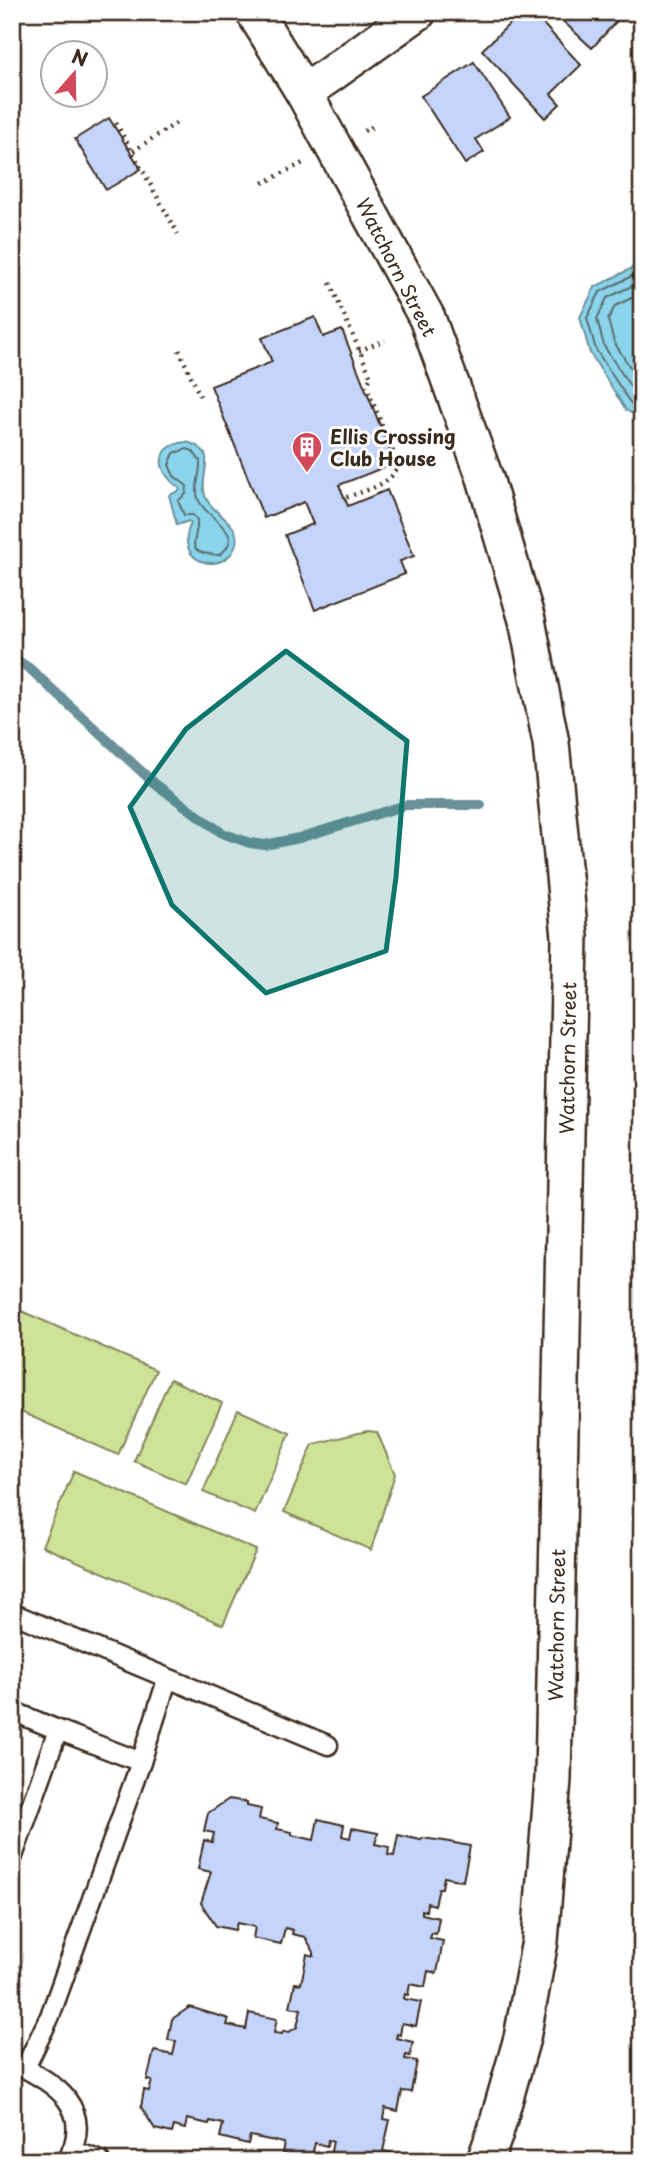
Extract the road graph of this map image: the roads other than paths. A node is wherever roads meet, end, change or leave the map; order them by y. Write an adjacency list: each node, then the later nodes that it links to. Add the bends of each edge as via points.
1 (254, 12): 3 (street, Watchorn Street)
2 (418, 12): 3 (street)
3 (304, 93): 14 (street, Watchorn Street, via 427,318 485,478 527,620 551,743 570,937 553,1780 540,1941 522,2038)
4 (12, 1614): 5 (lane)
5 (167, 1680): 8 (lane); 9 (lane)
6 (12, 1711): 7 (lane)
7 (58, 1730): 9 (lane); 10 (lane)
8 (328, 1745)
9 (141, 1762): 11 (lane, via 50,2016)
10 (12, 1859)
11 (19, 2065): 12 (lane, via 66,2096 76,2117 76,2141)
12 (70, 2156): 13 (lane)
13 (100, 2161)
14 (485, 2161)

